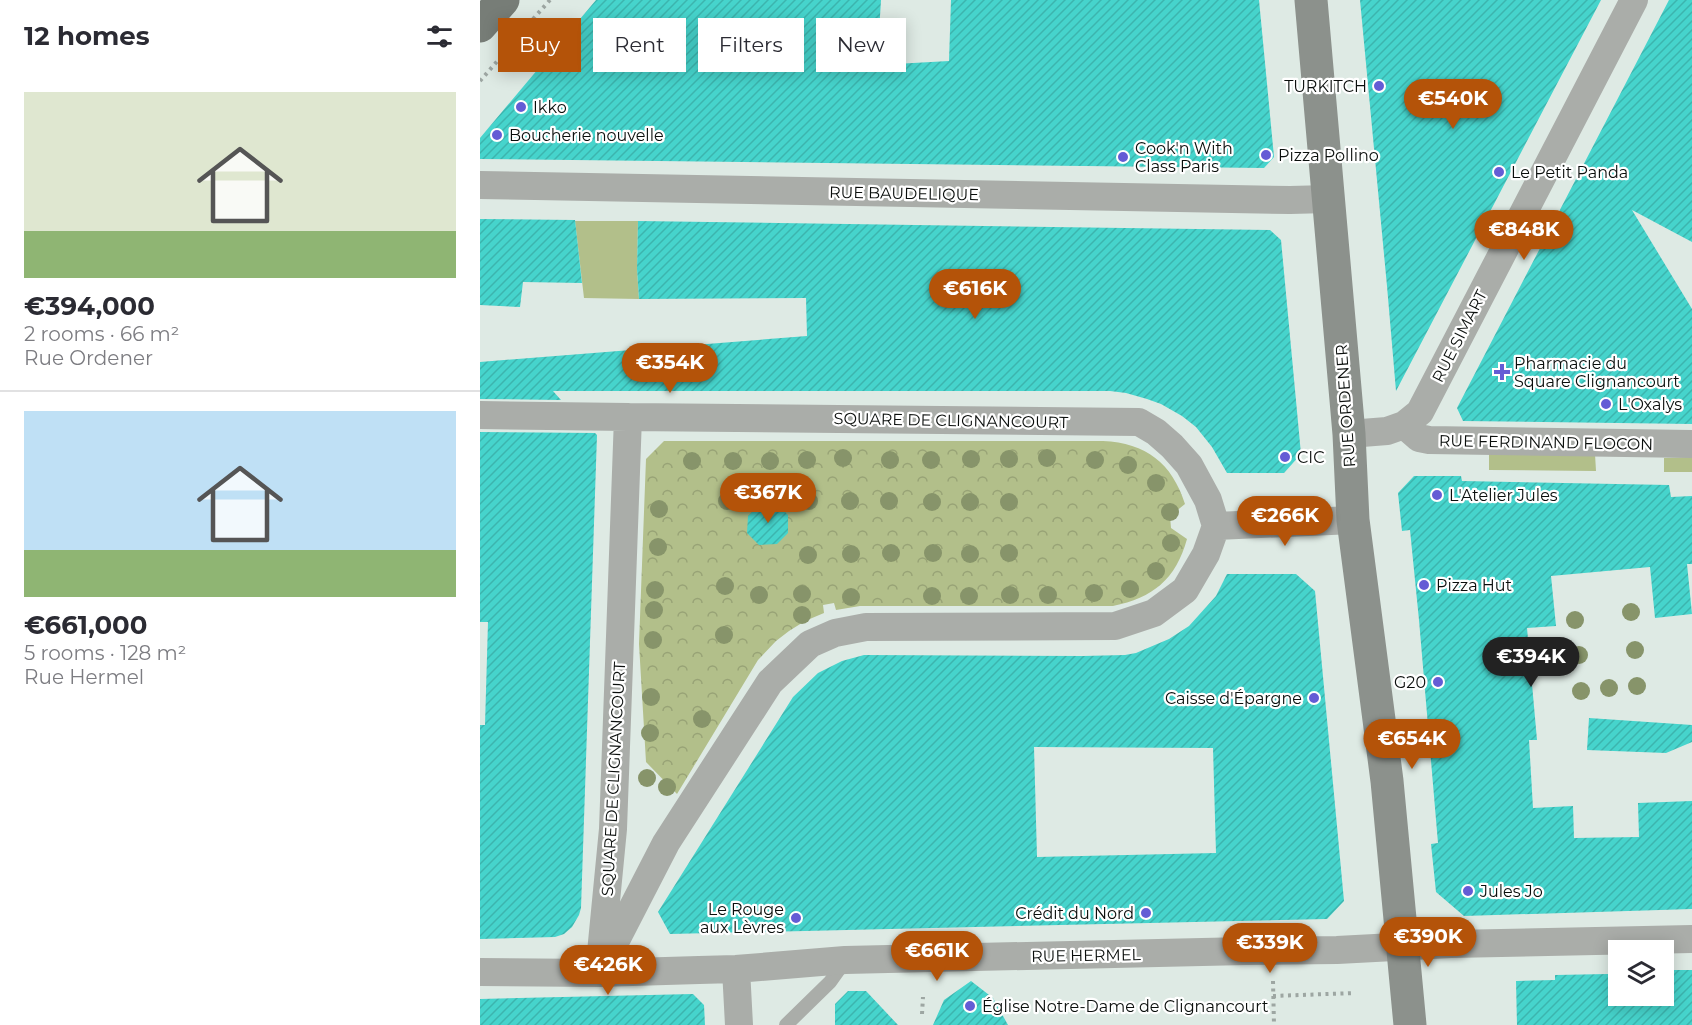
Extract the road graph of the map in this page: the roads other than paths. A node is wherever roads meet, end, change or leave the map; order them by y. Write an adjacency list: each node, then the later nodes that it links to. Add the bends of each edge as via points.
1 (503, 0): 4 (main road)
2 (1311, 0): 6 (main road, RUE ORDENER)
3 (1634, 0): 9 (street, RUE SIMART, via 1420,412)
4 (480, 26)
5 (480, 185): 6 (street, RUE BAUDELIQUE)
6 (1328, 200): 10 (main road, RUE ORDENER)
7 (480, 415): 8 (street, SQUARE DE CLIGNANCOURT)
8 (628, 417): 13 (street, SQUARE DE CLIGNANCOURT, via 1139,422 1156,432 1190,465); 19 (street, SQUARE DE CLIGNANCOURT, via 613,829)
9 (1404, 425): 10 (street, via 1387,431); 11 (street, RUE FERDINAND FLOCON, via 1419,438 1429,440)
10 (1349, 434): 12 (main road, RUE ORDENER)
11 (1692, 444)
12 (1353, 520): 13 (street); 15 (main road, RUE ORDENER, via 1387,781)
13 (1216, 526): 19 (street, SQUARE DE CLIGNANCOURT, via 1206,554 1185,590 1154,613 1115,626 866,627 835,633 810,644 770,682 666,843)
14 (1692, 939): 15 (street, RUE HERMEL)
15 (1403, 946): 16 (street, RUE HERMEL, via 1337,951); 22 (main road, RUE ORDENER)
16 (845, 960): 17 (street, RUE HERMEL); 21 (lane, via 830,982)
17 (736, 969): 19 (street, RUE HERMEL); 20 (street)
18 (480, 972): 19 (street, RUE HERMEL)
19 (599, 973)
20 (739, 1025)
21 (786, 1025)
22 (1410, 1025)

